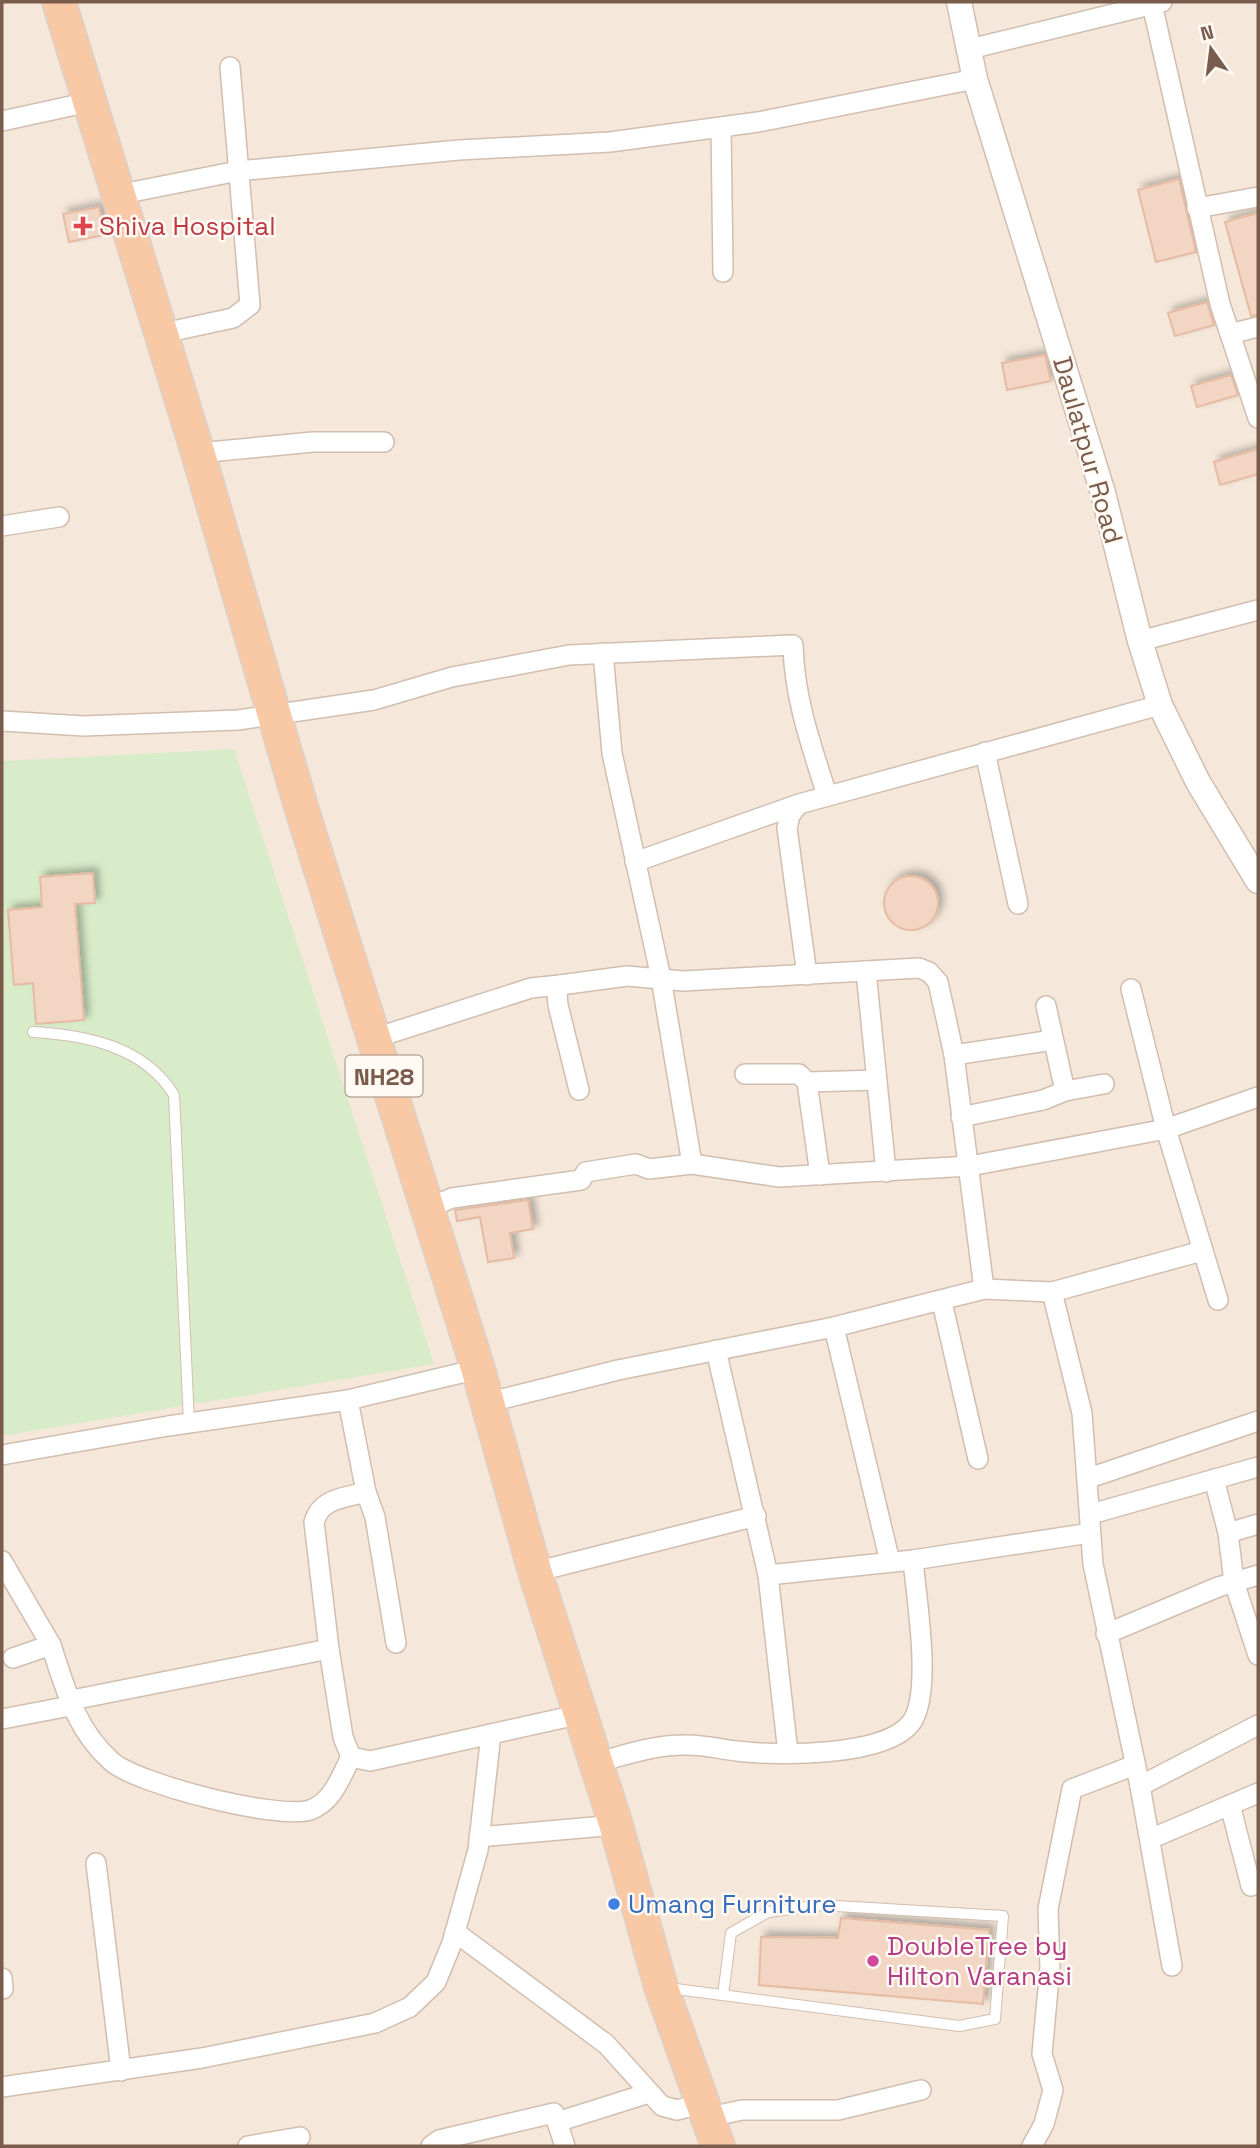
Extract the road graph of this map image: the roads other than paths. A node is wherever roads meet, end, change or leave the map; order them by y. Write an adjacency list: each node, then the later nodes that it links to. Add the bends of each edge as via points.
1 (59, 2): 8 (highway, NH28)
2 (959, 2): 5 (street, Daulatpur Road)
3 (1157, 3): 4 (street); 14 (street)
4 (1104, 9): 5 (street)
5 (970, 49): 7 (street, Daulatpur Road)
6 (230, 67): 11 (street)
7 (975, 79): 10 (street); 25 (street, Daulatpur Road, via 1103,493)
8 (89, 102): 9 (street); 12 (highway, NH28)
9 (2, 121)
10 (720, 127): 11 (street, via 610,142 459,149); 15 (street)
11 (238, 171): 12 (street); 17 (street, via 250,305 233,318)
12 (117, 195): 17 (highway, NH28)
13 (1258, 197): 14 (street)
14 (1197, 208): 18 (street)
15 (723, 272)
16 (1258, 327): 18 (street)
17 (159, 334): 21 (highway, NH28)
18 (1230, 334): 19 (street)
19 (1258, 418)
20 (384, 442): 21 (street, via 313,442)
21 (198, 453): 28 (highway, NH28)
22 (59, 517): 23 (street)
23 (2, 526)
24 (1258, 610): 25 (street)
25 (1140, 642): 27 (street, Daulatpur Road)
26 (603, 653): 28 (street, via 452,677 342,706); 31 (street, via 793,645 801,708); 33 (street, via 612,753)
27 (1160, 705): 30 (street); 34 (street, Daulatpur Road, via 1198,782)
28 (273, 713): 29 (street, via 168,724 84,726); 43 (highway, NH28)
29 (2, 721)
30 (985, 752): 31 (street); 35 (street)
31 (827, 795): 32 (street)
32 (799, 804): 33 (street); 37 (street, via 788,828)
33 (635, 862): 38 (street)
34 (1255, 871)
35 (1018, 904)
36 (866, 971): 37 (street); 45 (street, via 919,968 929,972 938,982); 47 (street)
37 (807, 975): 38 (street)
38 (661, 978): 39 (street, via 626,976); 55 (street)
39 (561, 985): 43 (street, via 531,988); 50 (street, via 558,1005)
40 (1132, 989): 54 (street)
41 (1046, 1006): 44 (street)
42 (33, 1031): 71 (lane, via 104,1042 151,1068 174,1095)
43 (372, 1039): 59 (highway, NH28)
44 (1053, 1040): 45 (street); 51 (street)
45 (954, 1055): 53 (street)
46 (745, 1074): 48 (street, via 799,1074)
47 (877, 1080): 48 (street); 57 (street)
48 (807, 1082): 58 (street)
49 (1104, 1084): 51 (street)
50 (579, 1090)
51 (1065, 1091): 53 (street)
52 (1258, 1097): 54 (street)
53 (961, 1117): 56 (street)
54 (1166, 1129): 56 (street); 60 (street)
55 (692, 1164): 58 (street, via 779,1177); 59 (street, via 649,1169 636,1164 586,1172 581,1180 452,1198)
56 (970, 1166): 57 (street); 61 (street)
57 (886, 1172): 58 (street)
58 (820, 1175)
59 (426, 1209): 67 (highway, NH28)
60 (1202, 1251): 62 (street); 63 (street)
61 (984, 1289): 62 (street); 64 (street)
62 (1052, 1292): 75 (street, via 1082,1413)
63 (1218, 1300)
64 (942, 1302): 65 (street); 73 (street)
65 (834, 1327): 66 (street); 84 (street)
66 (716, 1350): 69 (street); 78 (street)
67 (478, 1369): 68 (street); 69 (highway, NH28)
68 (348, 1400): 71 (street); 77 (street)
69 (486, 1402): 85 (highway, NH28)
70 (1258, 1421): 75 (street)
71 (189, 1423): 72 (street)
72 (2, 1455)
73 (978, 1459)
74 (1258, 1467): 76 (street)
75 (1089, 1478): 79 (street)
76 (1214, 1479): 79 (street); 81 (street)
77 (366, 1492): 90 (street, via 375,1517); 92 (street, via 326,1502 314,1522)
78 (756, 1516): 85 (street); 86 (street)
79 (1091, 1524): 82 (street); 89 (street)
80 (1258, 1524): 81 (street)
81 (1228, 1533): 88 (street)
82 (913, 1560): 84 (street); 100 (street, via 922,1661 919,1703 911,1723 879,1743)
83 (2, 1561): 91 (street)
84 (890, 1562): 86 (street)
85 (536, 1572): 96 (highway, NH28)
86 (768, 1575): 100 (street)
87 (1258, 1575): 88 (street)
88 (1234, 1582): 89 (street); 93 (street)
89 (1106, 1634): 103 (street)
90 (396, 1643)
91 (51, 1645): 94 (street); 95 (street)
92 (329, 1649): 95 (street, via 77,1699); 101 (street, via 343,1737)
93 (1258, 1656)
94 (13, 1658)
95 (70, 1706): 97 (street); 101 (street, via 88,1737 113,1764 215,1801 292,1812 312,1809 331,1796)
96 (581, 1714): 99 (street); 102 (highway, NH28)
97 (2, 1719)
98 (1258, 1725): 104 (street)
99 (491, 1734): 101 (street, via 370,1761); 108 (street)
100 (788, 1754): 102 (street, via 687,1744 660,1746)
101 (351, 1756)
102 (595, 1763): 107 (highway, NH28)
103 (1135, 1765): 104 (street); 126 (street, via 1072,1789 1048,1909 1050,1967 1042,2054 1053,2090 1044,2124)
104 (1140, 1786): 109 (street)
105 (1258, 1793): 106 (street)
106 (1230, 1805): 109 (street); 111 (street)
107 (616, 1825): 108 (street); 114 (highway, NH28)
108 (479, 1837): 112 (street)
109 (1150, 1839): 113 (street)
110 (96, 1863): 116 (street)
111 (1251, 1886)
112 (455, 1932): 116 (street, via 436,1982 410,2007 375,2022); 119 (street, via 606,2044)
113 (1172, 1966)
114 (661, 1987): 115 (lane); 121 (highway, NH28)
115 (723, 1995): 115 (lane, via 959,2026 995,2019 1003,1916 820,1905 768,1912 732,1933)
116 (121, 2071): 117 (street)
117 (2, 2087)
118 (921, 2090): 121 (street, via 838,2110 742,2110)
119 (649, 2093): 120 (street); 121 (street, via 662,2106)
120 (557, 2122): 124 (street, via 554,2113 439,2140); 125 (street)
121 (710, 2122)
122 (300, 2137): 123 (street)
123 (248, 2146)
124 (431, 2146)
125 (565, 2146)
126 (1032, 2146)

